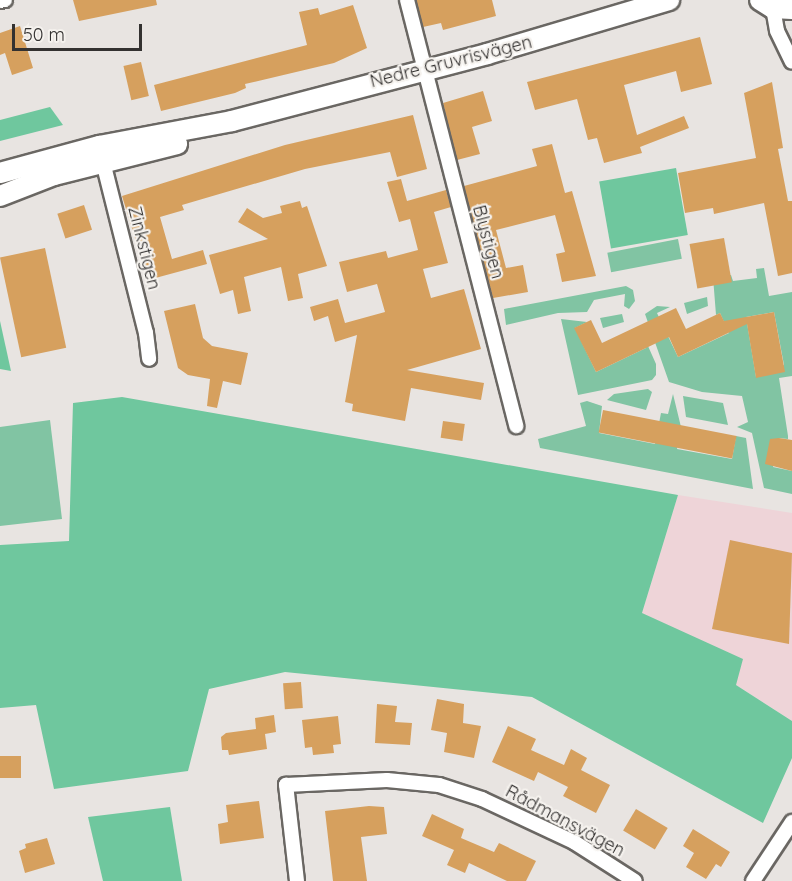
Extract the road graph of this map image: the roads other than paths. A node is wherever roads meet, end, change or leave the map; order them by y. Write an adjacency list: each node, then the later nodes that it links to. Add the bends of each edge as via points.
1 (5, 0): 4 (street)
2 (406, 0): 7 (street, Blystigen)
3 (669, 0): 7 (street, Nedre Gruvrisvägen, via 499,51)
4 (0, 1)
5 (775, 6): 6 (street, via 777,31)
6 (792, 62)
7 (424, 68): 8 (street, Nedre Gruvrisvägen); 12 (street, Blystigen)
8 (101, 154): 9 (street, Nedre Gruvrisvägen); 10 (street, Nedre Gruvrisvägen); 11 (street, Zinkstigen, via 146,333)
9 (0, 173)
10 (0, 196)
11 (149, 359)
12 (516, 426)
13 (792, 822): 16 (street)
14 (297, 881): 15 (street, Rådmansvägen, via 286,786 387,780 439,785 492,802 573,842)
15 (635, 881)
16 (753, 881)

